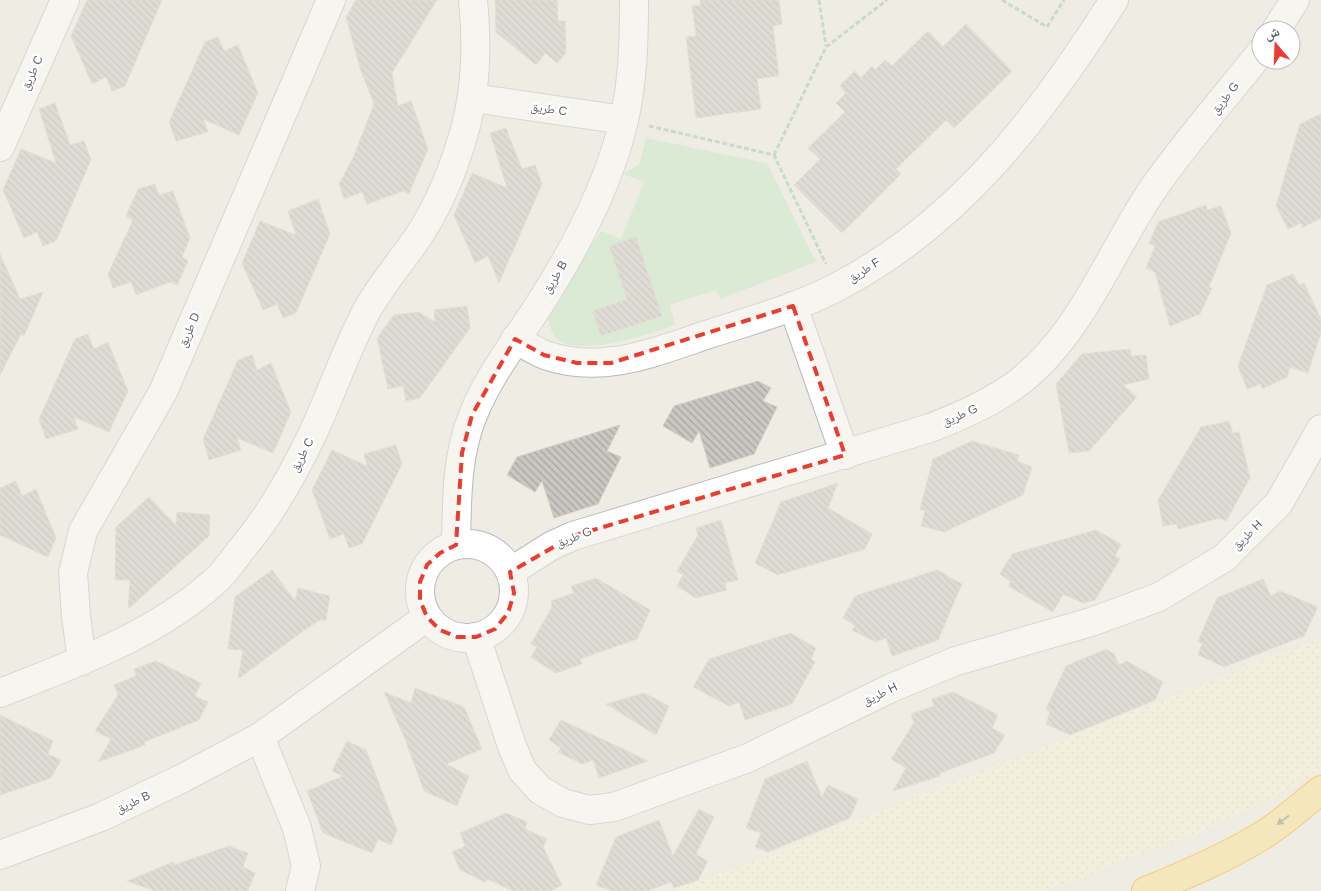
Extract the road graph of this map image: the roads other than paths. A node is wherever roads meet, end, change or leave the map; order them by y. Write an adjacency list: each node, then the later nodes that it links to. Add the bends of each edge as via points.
1 (65, 0): 11 (street, طريق C)
2 (331, 0): 20 (street, طريق D, via 162,392 83,531 74,574)
3 (474, 0): 9 (street, طريق C)
4 (634, 0): 10 (street, طريق B, via 634,48)
5 (1114, 0): 12 (street, طريق F, via 1077,58 1031,119 964,196 908,243 837,288)
6 (1295, 0): 7 (street)
7 (1282, 20)
8 (1251, 65): 15 (street, طريق G, via 1154,188 1075,319 1047,356 1012,387 973,411)
9 (473, 98): 10 (street, طريق C); 20 (street, طريق C, via 460,147 441,194 417,238 369,306 292,476 254,536 215,582 171,615)
10 (624, 120): 13 (street, طريق B, via 609,169 589,216 566,261)
11 (0, 147)
12 (793, 306): 13 (street, طريق F, via 644,356 611,363 577,363 544,355); 15 (street)
13 (515, 339): 16 (street, طريق B, via 472,415 457,491)
14 (1321, 429): 19 (street, طريق H, via 1279,503 1224,558 1159,596 1091,622 956,661 891,688 748,758 614,807 589,810 563,803 540,790 522,770)
15 (845, 456): 17 (street, طريق G, via 573,536 550,546)
16 (456, 545): 17 (street, via 472,544 488,549 501,558); 18 (street, via 427,565 420,582 420,600)
17 (510, 572): 19 (street, via 514,593 508,612 495,629)
18 (426, 617): 19 (street, via 440,630 457,637); 22 (street, طريق B)
19 (476, 637)
20 (82, 661): 21 (street, طريق C)
21 (0, 693)
22 (260, 737): 24 (street, طريق B, via 181,780 101,817); 25 (street, via 296,828 306,866)
23 (1321, 790): 26 (highway, one-way to 26, via 1265,834 1191,873)
24 (0, 855)
25 (300, 891)
26 (1146, 891)

